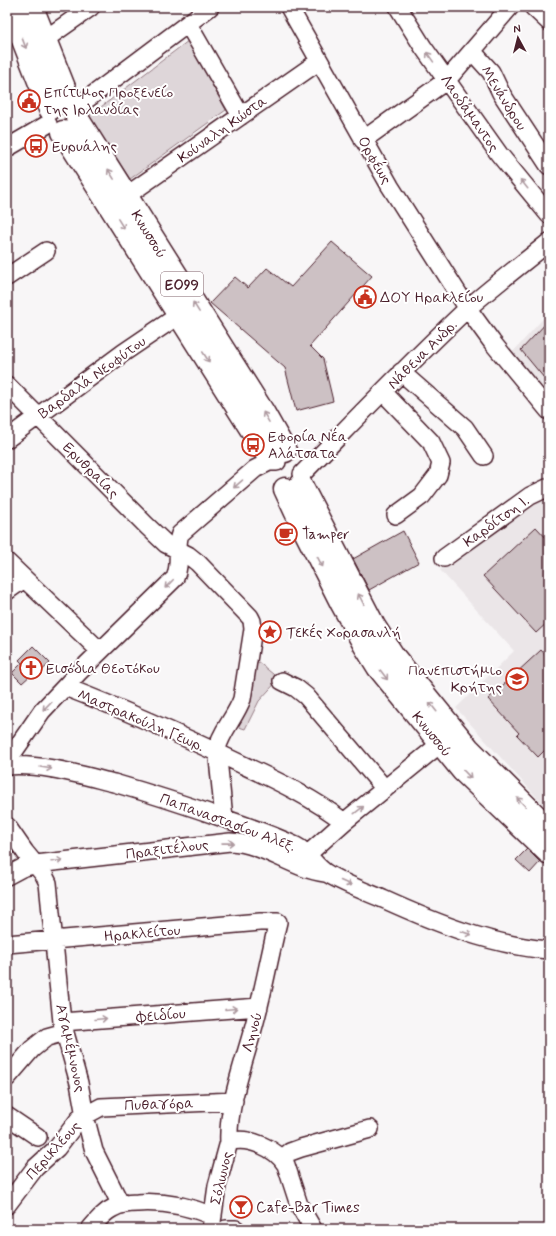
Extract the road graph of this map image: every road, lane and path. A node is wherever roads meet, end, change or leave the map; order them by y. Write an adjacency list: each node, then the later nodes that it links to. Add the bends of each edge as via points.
1 (10, 7): 15 (main road, Κνωσσού / ΕΟ99, one-way to 15)
2 (32, 7): 11 (main road, Κνωσσού / ΕΟ99)
3 (91, 7): 11 (street)
4 (210, 7): 10 (street)
5 (289, 7): 13 (street, Ορφέως)
6 (398, 7): 14 (street, Λαοδάμαντος, one-way to 6)
7 (510, 7): 12 (street)
8 (533, 7): 9 (street)
9 (549, 22)
10 (188, 24): 15 (street); 16 (street)
11 (44, 40): 15 (main road, Κνωσσού / ΕΟ99)
12 (472, 51): 14 (street); 19 (street, Μενάνδρου, via 491,72)
13 (318, 62): 16 (street, Κούναλη Κώστα); 17 (street, Ορφέως)
14 (447, 80): 17 (street); 21 (street, Λαοδάμαντος, one-way to 14, via 499,154)
15 (64, 116): 18 (street); 20 (main road, Κνωσσού / ΕΟ99, one-way to 15); 26 (main road, Κνωσσού / ΕΟ99, one-way to 26)
16 (241, 116): 20 (street, Κούναλη Κώστα)
17 (363, 140): 25 (street, Ορφέως)
18 (7, 148)
19 (549, 166)
20 (126, 196): 34 (main road, Κνωσσού / ΕΟ99, one-way to 20, via 263,412)
21 (549, 214)
22 (549, 242): 25 (street, Νάθενα Ανδρ.)
23 (46, 251): 24 (street)
24 (7, 277)
25 (468, 308): 27 (street, Νάθενα Ανδρ.); 30 (street, Ορφέως, via 492,342)
26 (179, 315): 31 (street, Βαρδαλά Νεοφύτου); 34 (main road, Κνωσσού / ΕΟ99, one-way to 34)
27 (401, 372): 29 (street, Νάθενα Ανδρ.); 33 (street, via 465,428)
28 (7, 385): 31 (street, Ερυθραίας)
29 (383, 392): 35 (street, Νάθενα Ανδρ.); 37 (street, via 431,442 441,463 438,475 422,496)
30 (549, 411)
31 (38, 416): 32 (street, Βαρδαλά Νεοφύτου); 38 (street, Ερυθραίας, via 147,526 166,544)
32 (7, 440)
33 (484, 456)
34 (275, 459): 35 (main road, ΕΟ99, via 290,454); 38 (street, one-way to 38, via 256,469 183,531 178,539)
35 (296, 482): 46 (main road, Κνωσσού / ΕΟ99, one-way to 46, via 339,598 372,659); 54 (main road, Κνωσσού / ΕΟ99, one-way to 35, via 468,748 394,657)
36 (549, 487): 39 (street, Καρδίτση Ι., via 530,496)
37 (396, 515)
38 (179, 550): 43 (street, one-way to 43, via 175,578); 47 (street, Μαστρακούλη Γεωρ., via 205,569 250,617 253,625 242,699 220,741)
39 (444, 558)
40 (7, 562): 41 (street)
41 (24, 579): 42 (street); 43 (street)
42 (7, 591)
43 (100, 651): 45 (street)
44 (282, 681): 50 (street, via 306,696)
45 (65, 687): 47 (street, Μαστρακούλη Γεωρ., via 153,723); 48 (street, one-way to 48, via 42,711)
46 (440, 744): 50 (street); 55 (main road, Κνωσσού / ΕΟ99, one-way to 55, via 467,774)
47 (217, 753): 51 (street, Μαστρακούλη Γεωρ.); 52 (street, Μαστρακούλη Γεωρ., via 309,799)
48 (7, 760)
49 (7, 766): 51 (street, Παπαναστασίου Αλεξ., one-way to 51, via 42,768 96,779 162,797)
50 (385, 789): 52 (street, one-way to 50)
51 (224, 818): 56 (street, Παπαναστασίου Αλεξ., via 271,835)
52 (344, 822): 56 (street)
53 (7, 826): 57 (street, Αγαμέμνονος)
54 (549, 830)
55 (549, 853)
56 (308, 854): 58 (street, Παπαναστασίου Αλεξ.)
57 (36, 864): 58 (street, Πραξιτέλους, one-way to 58, via 237,842 259,848 307,869); 59 (street, Πραξιτέλους); 61 (street, Αγαμέμνονος, via 48,883)
58 (326, 872): 63 (street, Παπαναστασίου Αλεξ., one-way to 63, via 448,927 511,945)
59 (7, 876)
60 (278, 922): 61 (street, Ηρακλείτου); 64 (street, Ληνού)
61 (55, 941): 62 (street, Ηρακλείτου); 65 (street, Αγαμέμνονος, via 60,1010)
62 (7, 944)
63 (549, 950)
64 (259, 1007): 65 (street, Φειδίου, one-way to 64); 67 (street, Ληνού)
65 (64, 1027): 66 (street, Φειδίου, via 43,1040); 69 (street, Αγαμέμνονος, via 80,1083)
66 (7, 1078)
67 (234, 1101): 69 (street, Πυθαγόρα, via 101,1106); 72 (street, Ληνού, via 228,1129)
68 (7, 1116): 71 (street)
69 (85, 1116): 74 (street, Περικλέους, via 79,1119 57,1148 34,1168); 75 (street, Αγαμέμνονος, via 94,1151)
70 (370, 1129): 73 (street, via 301,1148 290,1152)
71 (38, 1137)
72 (229, 1142): 73 (street, Σόλωνος, via 238,1139 260,1145); 76 (street, Σόλωνος, via 217,1186)
73 (282, 1159): 80 (street, via 302,1212)
74 (7, 1204)
75 (121, 1205): 76 (street, via 142,1202 183,1206); 77 (street, via 107,1211)
76 (212, 1223)
77 (90, 1229)
78 (226, 1229): 79 (street)
79 (236, 1229)
80 (313, 1229)

